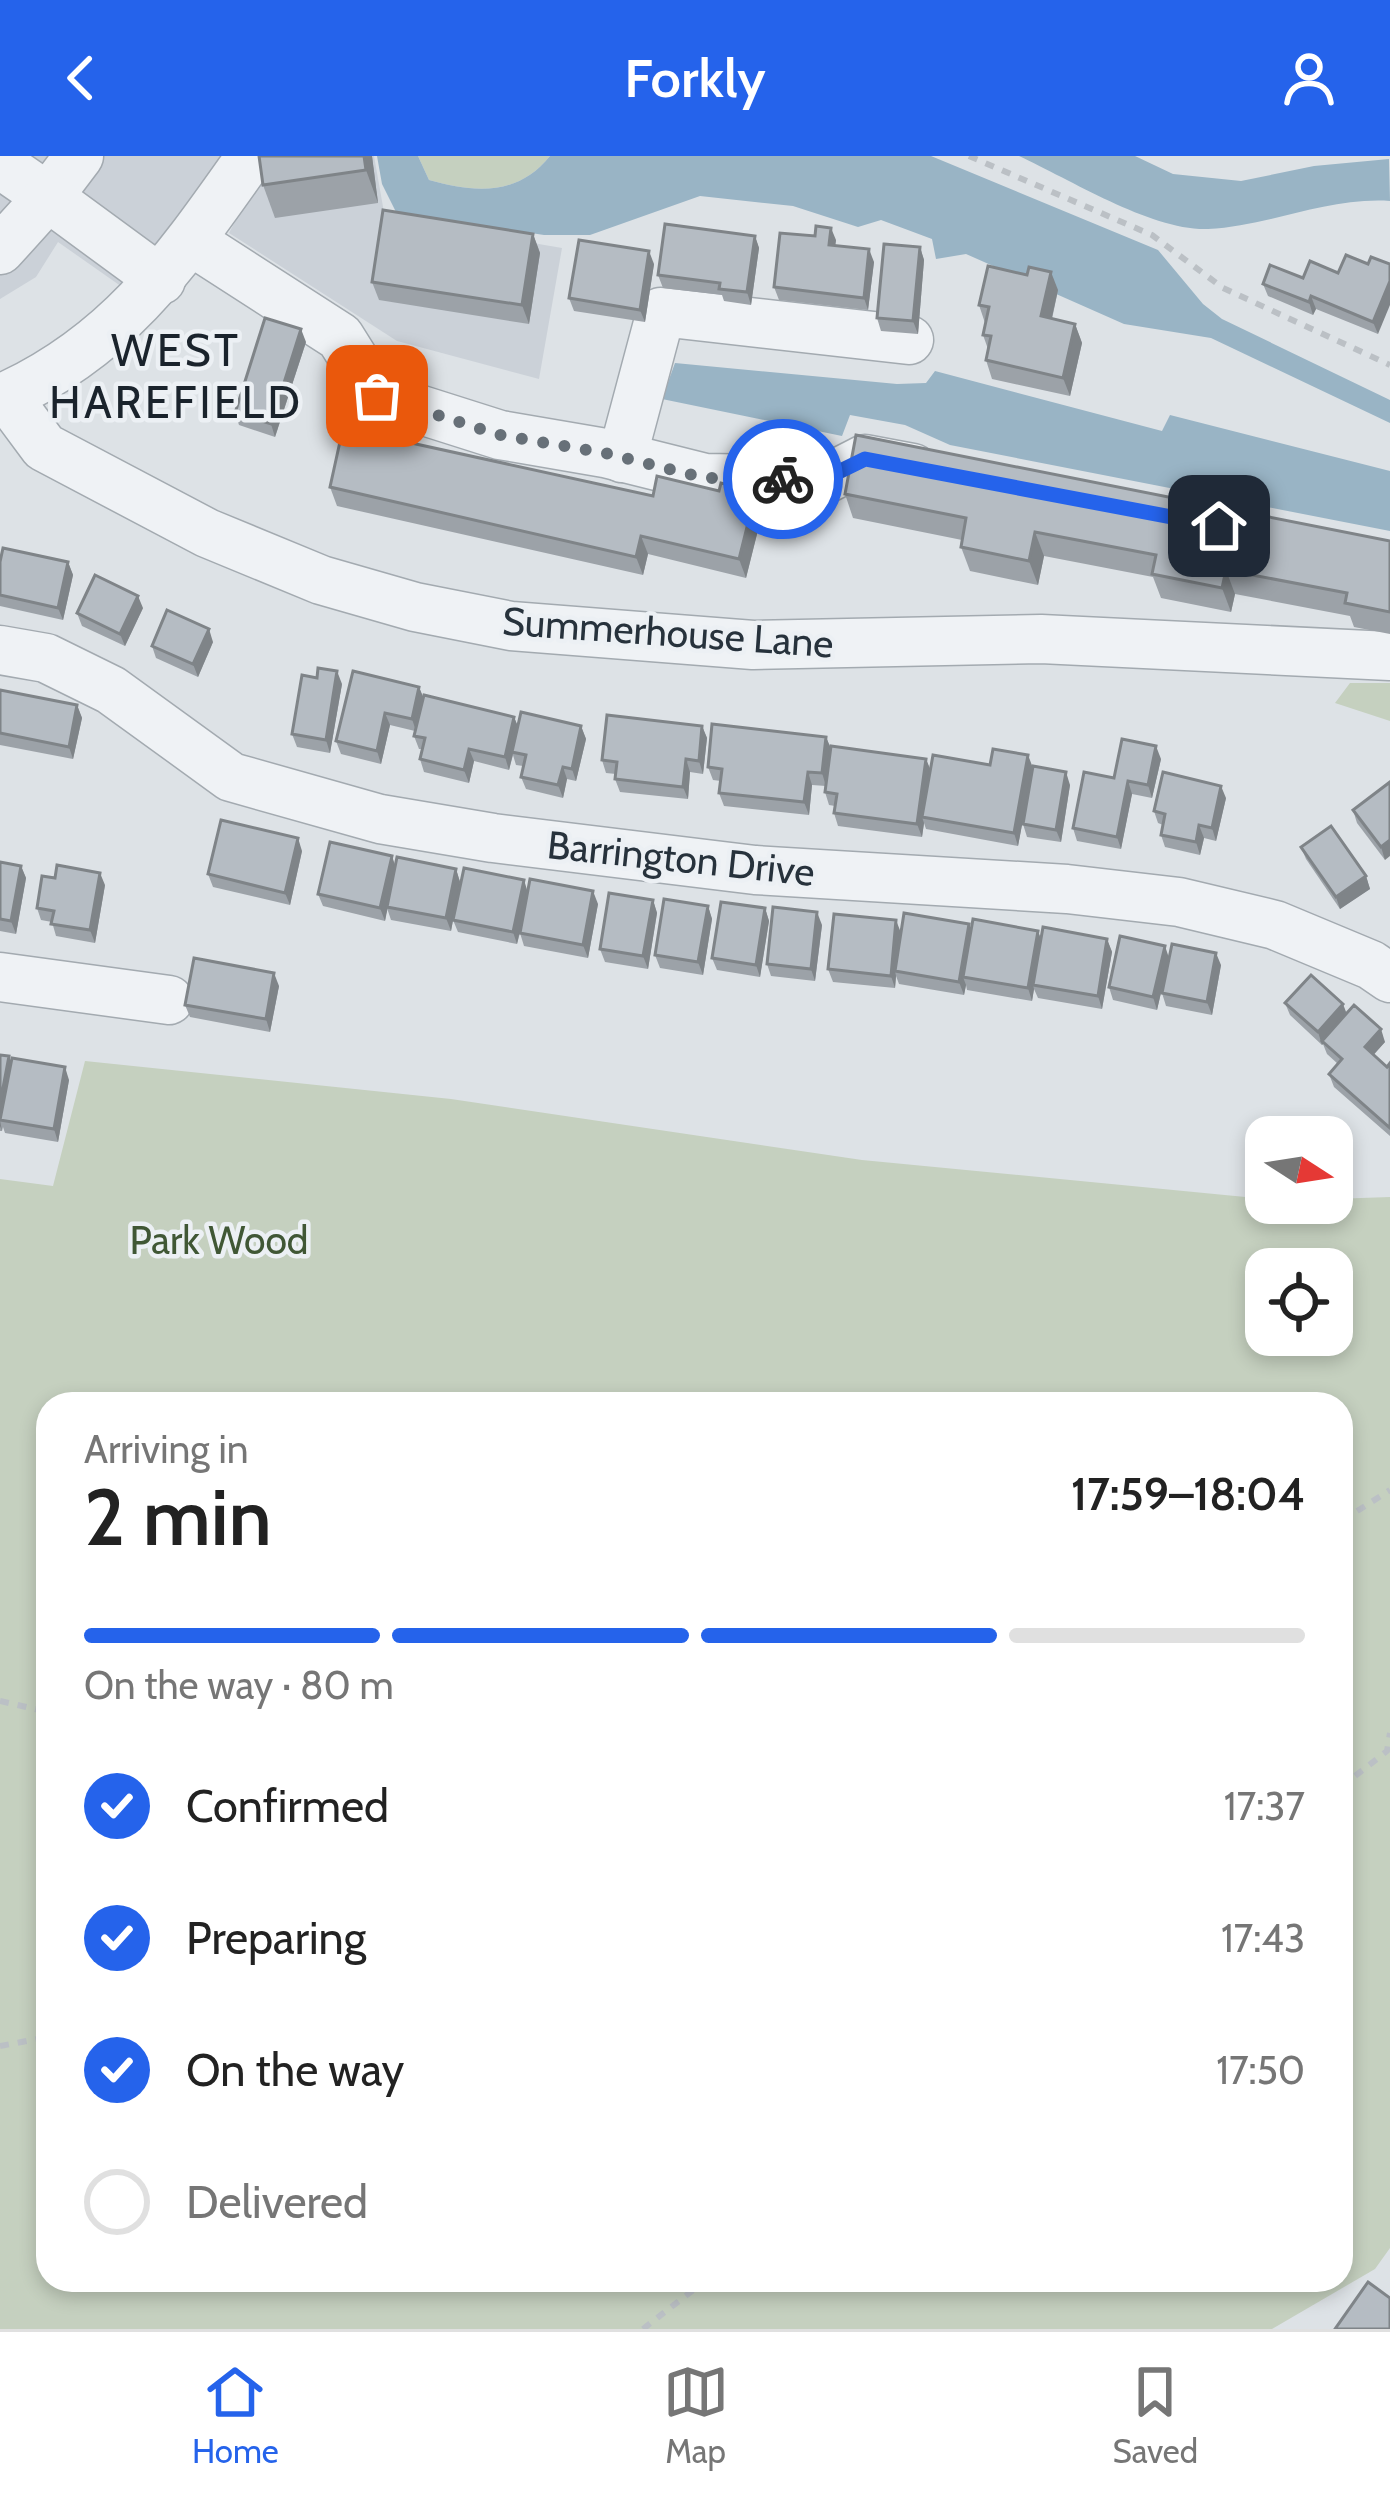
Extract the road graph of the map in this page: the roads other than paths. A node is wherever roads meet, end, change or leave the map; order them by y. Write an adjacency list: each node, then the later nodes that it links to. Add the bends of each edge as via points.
1 (79, 156): 4 (street)
2 (251, 156): 5 (street)
3 (0, 164): 4 (street)
4 (48, 197): 6 (street); 7 (street)
5 (191, 241): 7 (street); 10 (street, via 340,338 377,396 500,435)
6 (0, 250)
7 (161, 280): 9 (street, via 91,349)
8 (909, 340): 10 (street, via 661,312)
9 (3, 398): 13 (street, Summerhouse Lane, via 44,447 207,533 321,580 511,626 753,646 1041,639)
10 (622, 458): 11 (street, via 705,478 824,479 865,459)
11 (962, 478)
12 (0, 650): 15 (street, Barrington Drive, via 46,658 111,689 231,777 380,819 755,870 1179,902 1274,925)
13 (1390, 656)
14 (0, 976): 16 (street)
15 (1390, 978)
16 (169, 1000)

